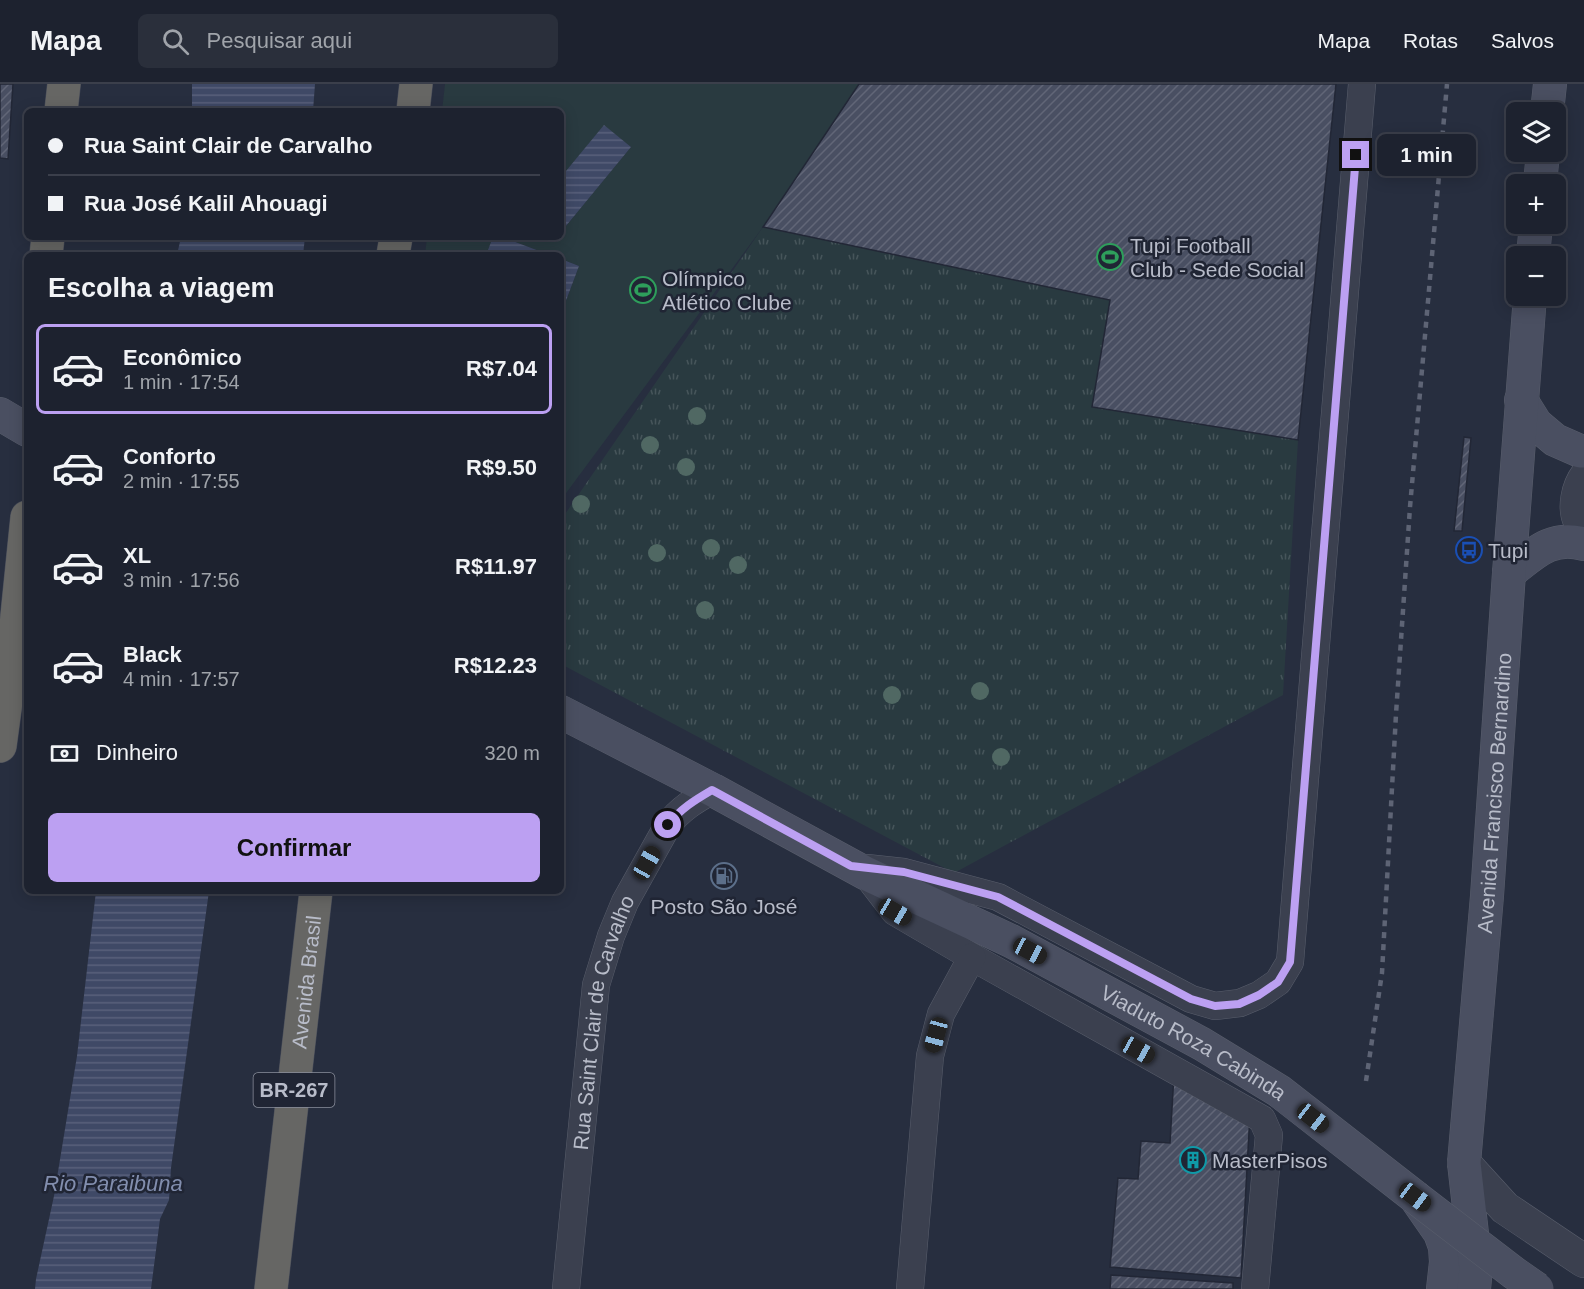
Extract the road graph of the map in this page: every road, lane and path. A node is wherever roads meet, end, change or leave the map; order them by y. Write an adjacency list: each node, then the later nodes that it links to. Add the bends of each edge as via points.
1 (64, 84): 6 (highway)
2 (416, 84): 7 (highway)
3 (1362, 84): 20 (street, via 1290,962 1278,982 1239,1004 1215,1006 1191,999 998,897 904,872)
4 (1550, 84): 5 (main road)
5 (1548, 102)
6 (61, 108)
7 (413, 108)
8 (1529, 306): 9 (main road, Avenida Francisco Bernardino)
9 (1521, 400): 12 (main road, via 1536,424 1555,440); 16 (main road, Avenida Francisco Bernardino)
10 (0, 414): 11 (main road)
11 (24, 428)
12 (1584, 451)
13 (1584, 474): 14 (street, via 1573,506)
14 (1582, 532): 16 (main road, via 1574,542 1551,543)
15 (24, 547): 18 (highway)
16 (1509, 573): 23 (main road, Avenida Francisco Bernardino)
17 (564, 714): 19 (main road, Viaduto Roza Cabinda)
18 (0, 746)
19 (712, 790): 20 (main road, Viaduto Roza Cabinda); 27 (street, Rua Saint Clair de Carvalho, via 688,804 668,825 625,902 596,985)
20 (858, 869): 22 (street, via 895,912); 24 (main road, Viaduto Roza Cabinda, via 1011,941 1202,1044 1279,1091)
21 (316, 894): 26 (highway, Avenida Brasil / BR-267)
22 (972, 957): 28 (street, via 941,1014 930,1056); 29 (street, via 1262,1119 1269,1135)
23 (1464, 1163): 25 (street, via 1505,1208); 31 (main road, Avenida Francisco Bernardino, via 1476,1269)
24 (1415, 1197): 30 (main road, via 1445,1247); 32 (main road, Viaduto Roza Cabinda, bridge)
25 (1584, 1261)
26 (271, 1289)
27 (566, 1289)
28 (910, 1289)
29 (1255, 1289)
30 (1443, 1289)
31 (1474, 1289)
32 (1537, 1289)

